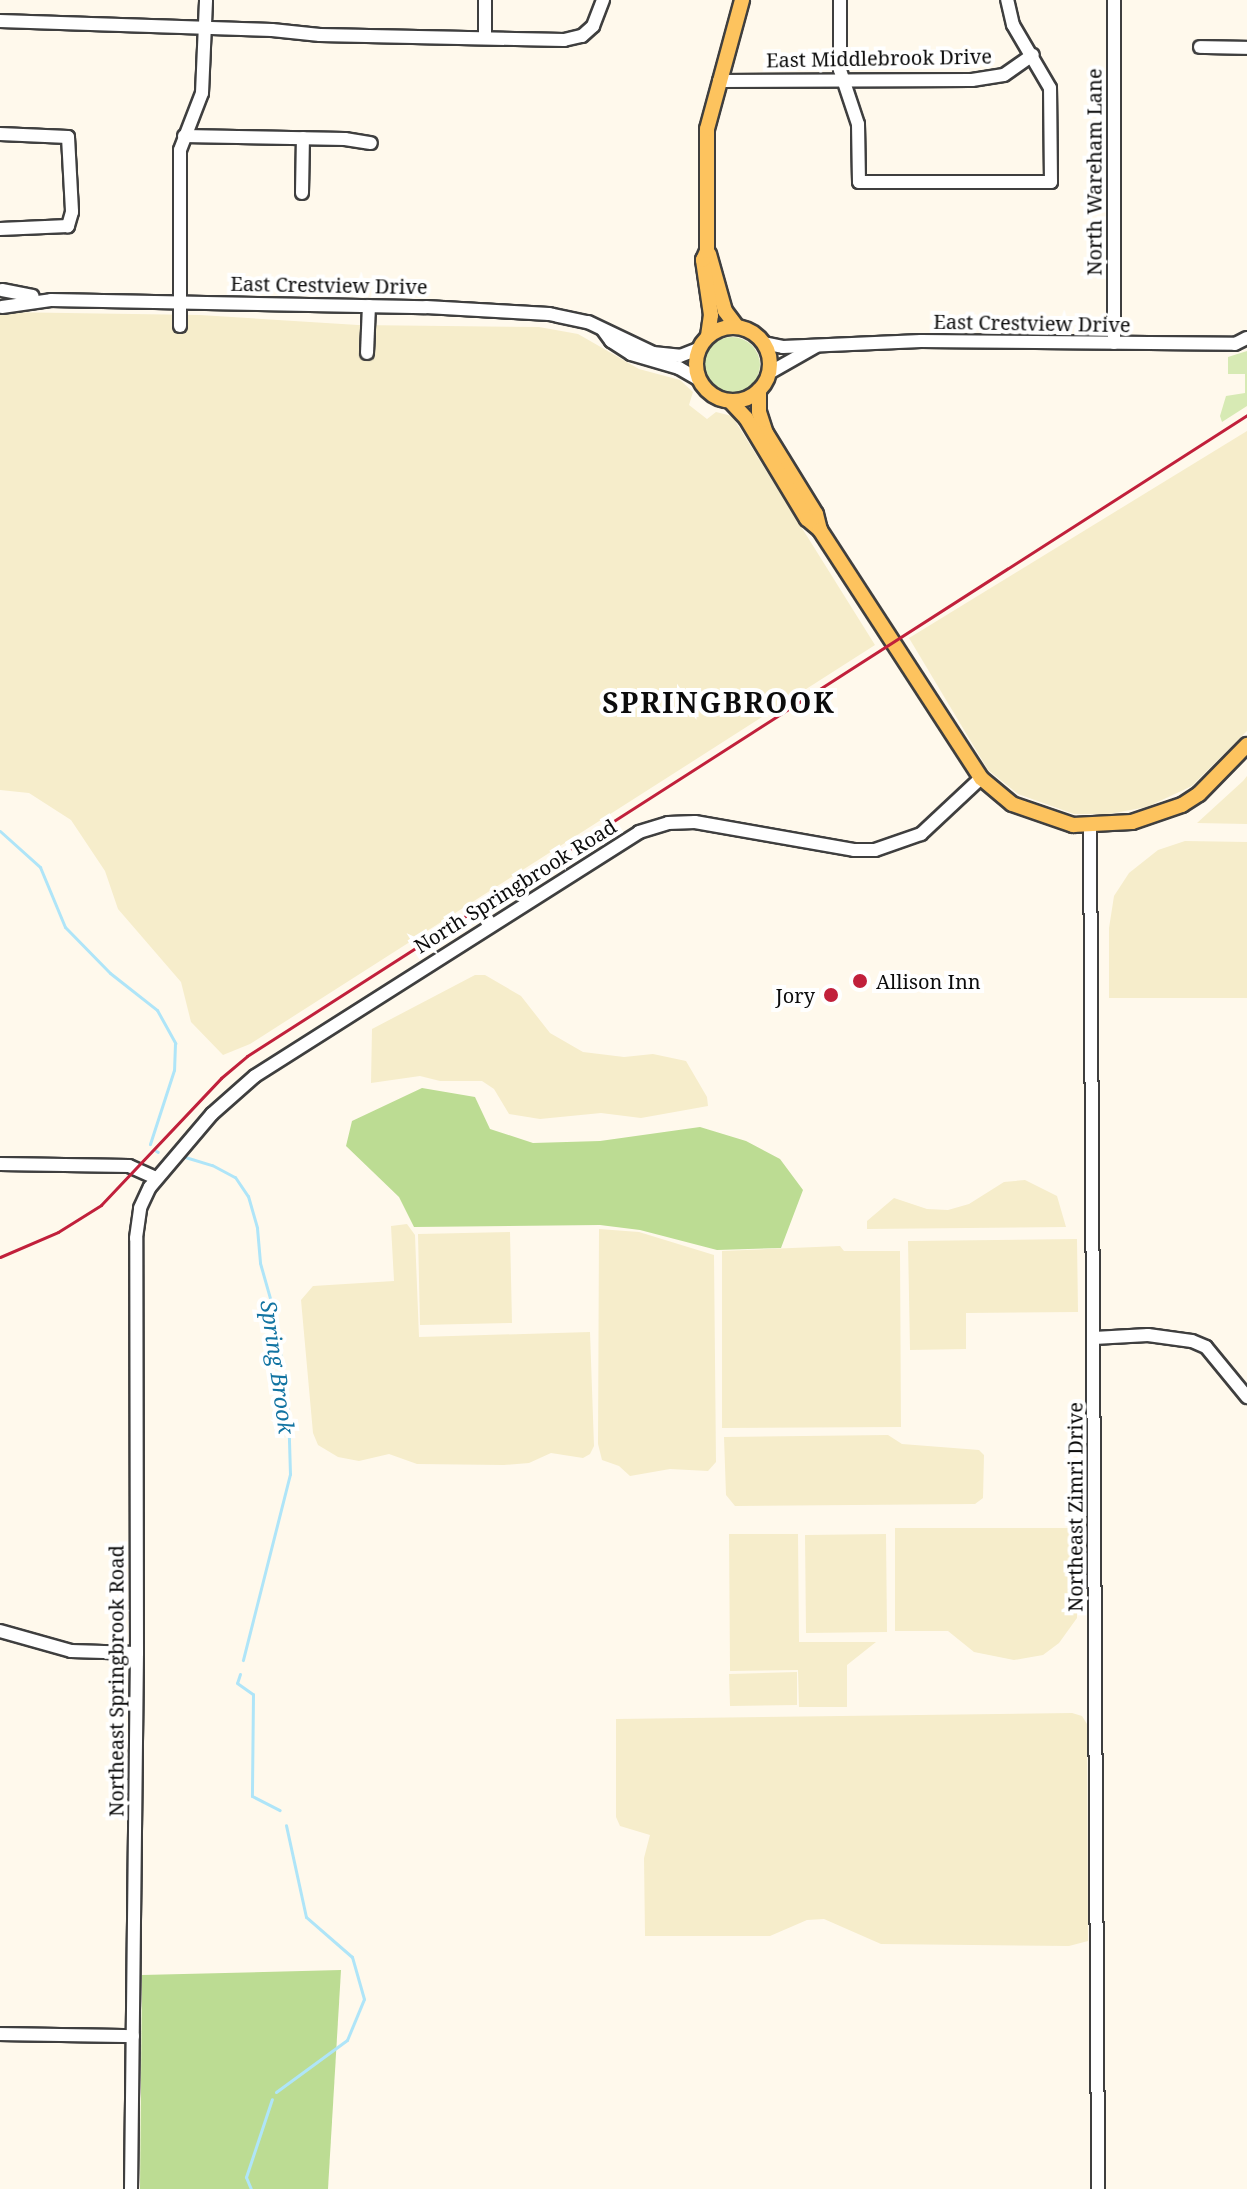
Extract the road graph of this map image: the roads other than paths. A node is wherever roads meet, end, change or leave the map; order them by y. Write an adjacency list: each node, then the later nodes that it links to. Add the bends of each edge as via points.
1 (206, 0): 9 (street)
2 (485, 0): 10 (street)
3 (603, 0): 10 (street, via 593,26 573,39)
4 (742, 0): 14 (main road)
5 (840, 0): 15 (street)
6 (1007, 0): 13 (street, via 1013,25)
7 (1114, 0): 34 (street, North Wareham Lane)
8 (0, 21): 9 (street)
9 (204, 28): 10 (street); 17 (street, via 202,93)
10 (485, 38)
11 (1200, 47): 12 (street)
12 (1247, 48)
13 (1033, 55): 15 (street, East Middlebrook Drive, via 990,78); 15 (street, via 1050,88 1051,182 859,182 858,124)
14 (719, 81): 15 (street, East Middlebrook Drive); 22 (main road, via 707,129)
15 (842, 81)
16 (0, 134): 21 (street, via 68,137 72,212 68,226)
17 (184, 136): 18 (street); 25 (street)
18 (303, 138): 19 (street); 20 (street)
19 (371, 143)
20 (302, 193)
21 (0, 229)
22 (707, 251): 29 (main road, via 725,311); 31 (main road, via 703,260 711,315)
23 (1, 289): 24 (street, East Crestview Drive); 27 (street)
24 (51, 300): 25 (street, East Crestview Drive); 27 (street, East Crestview Drive)
25 (180, 302): 26 (street, East Crestview Drive); 28 (street)
26 (369, 306): 30 (street, East Crestview Drive, via 560,315); 37 (street)
27 (1, 308)
28 (180, 326)
29 (737, 327): 31 (main road); 33 (main road)
30 (603, 330): 36 (street, East Crestview Drive, via 653,353 680,356); 39 (street, East Crestview Drive, via 631,354)
31 (708, 336): 36 (main road)
32 (1247, 339): 34 (street, East Crestview Drive, via 1235,344)
33 (763, 343): 35 (street, East Crestview Drive); 38 (main road)
34 (1114, 343): 35 (street, East Crestview Drive)
35 (816, 346): 38 (street, East Crestview Drive)
36 (698, 349): 39 (main road)
37 (367, 353)
38 (769, 373): 40 (main road)
39 (698, 379): 41 (main road, via 713,396)
40 (759, 390): 41 (main road); 42 (main road, via 766,433 816,514)
41 (731, 402): 42 (main road, via 807,519)
42 (820, 530): 44 (main road)
43 (1247, 745): 45 (main road, via 1182,805 1132,822)
44 (981, 778): 45 (main road, via 1033,814); 47 (street, North Springbrook Road, via 921,834 875,850 695,822 639,832 255,1076 212,1114)
45 (1090, 826): 48 (street, Northeast Zimri Drive)
46 (0, 1164): 47 (street, via 129,1166)
47 (156, 1178): 51 (street, Northeast Springbrook Road, via 140,1208 136,1238)
48 (1094, 1338): 49 (street, via 1148,1335 1192,1341 1206,1347); 55 (street, Northeast Zimri Drive)
49 (1247, 1397)
50 (0, 1631): 51 (street, via 71,1651)
51 (137, 1653): 53 (street, Northeast Springbrook Road)
52 (0, 2034): 53 (street)
53 (133, 2036): 54 (street, Northeast Springbrook Road)
54 (131, 2189)
55 (1098, 2189)

